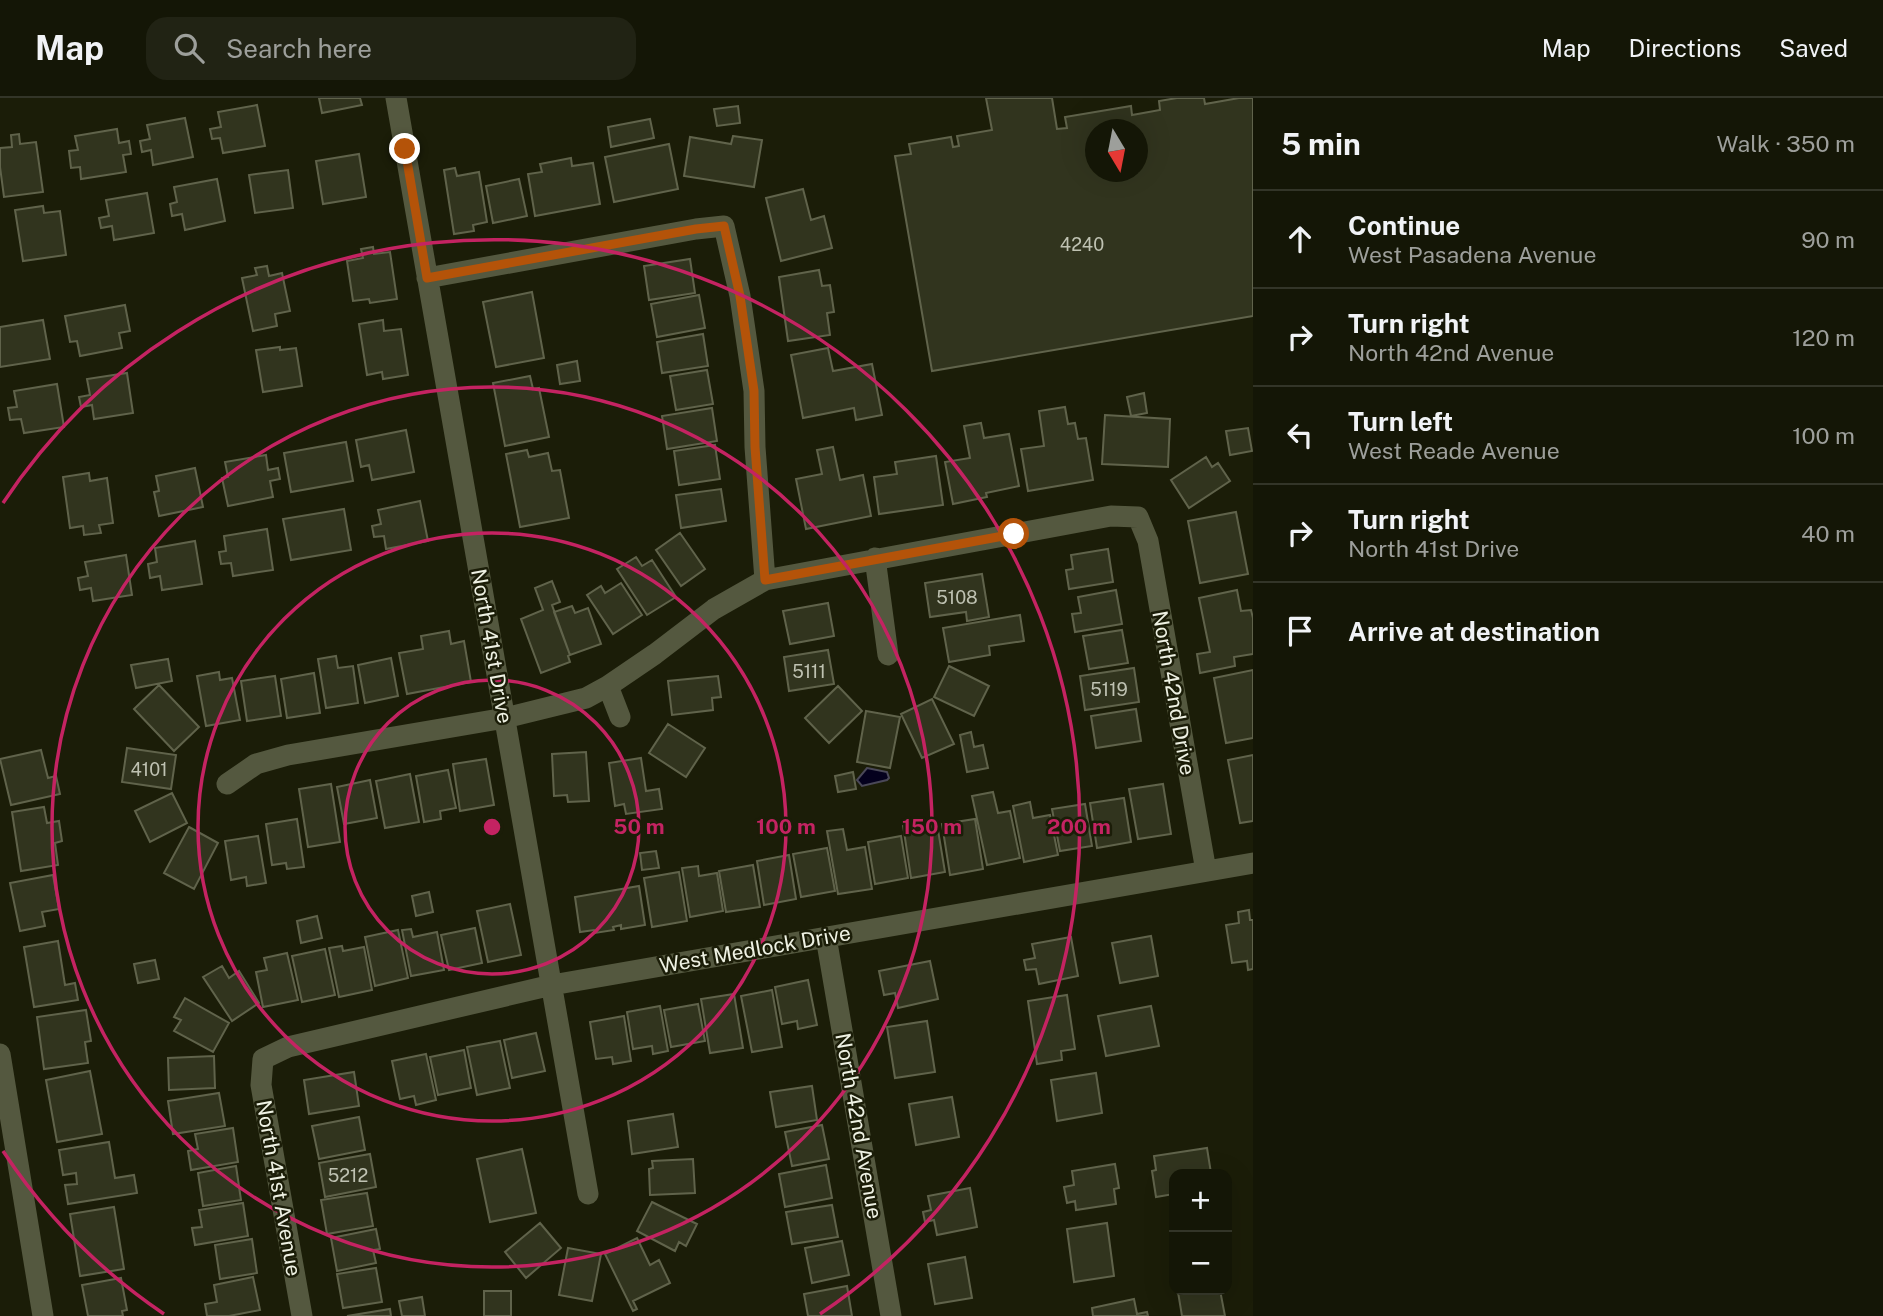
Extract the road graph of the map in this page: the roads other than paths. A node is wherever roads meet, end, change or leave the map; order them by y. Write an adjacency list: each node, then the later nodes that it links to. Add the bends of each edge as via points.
1 (396, 98): 2 (street, North 41st Drive)
2 (427, 278): 4 (street, via 724,226 754,391); 8 (street, North 41st Drive)
3 (875, 558): 4 (street); 5 (street); 11 (street, North 42nd Drive, via 1111,516 1139,517)
4 (765, 580): 6 (street, via 714,609)
5 (888, 655)
6 (608, 686): 7 (street); 8 (street, via 586,698)
7 (620, 717)
8 (505, 718): 9 (street, via 288,755 256,765); 13 (street, North 41st Drive)
9 (227, 784)
10 (1253, 863): 11 (street, West Medlock Drive)
11 (1206, 871): 12 (street, West Medlock Drive)
12 (826, 937): 13 (street, West Medlock Drive); 19 (street, North 42nd Avenue)
13 (552, 985): 15 (street, West Medlock Drive, via 288,1047); 16 (street, North 41st Drive)
14 (0, 1055): 17 (street)
15 (263, 1059): 18 (street, North 41st Avenue, via 261,1085)
16 (588, 1194)
17 (43, 1316)
18 (302, 1316)
19 (891, 1316)

